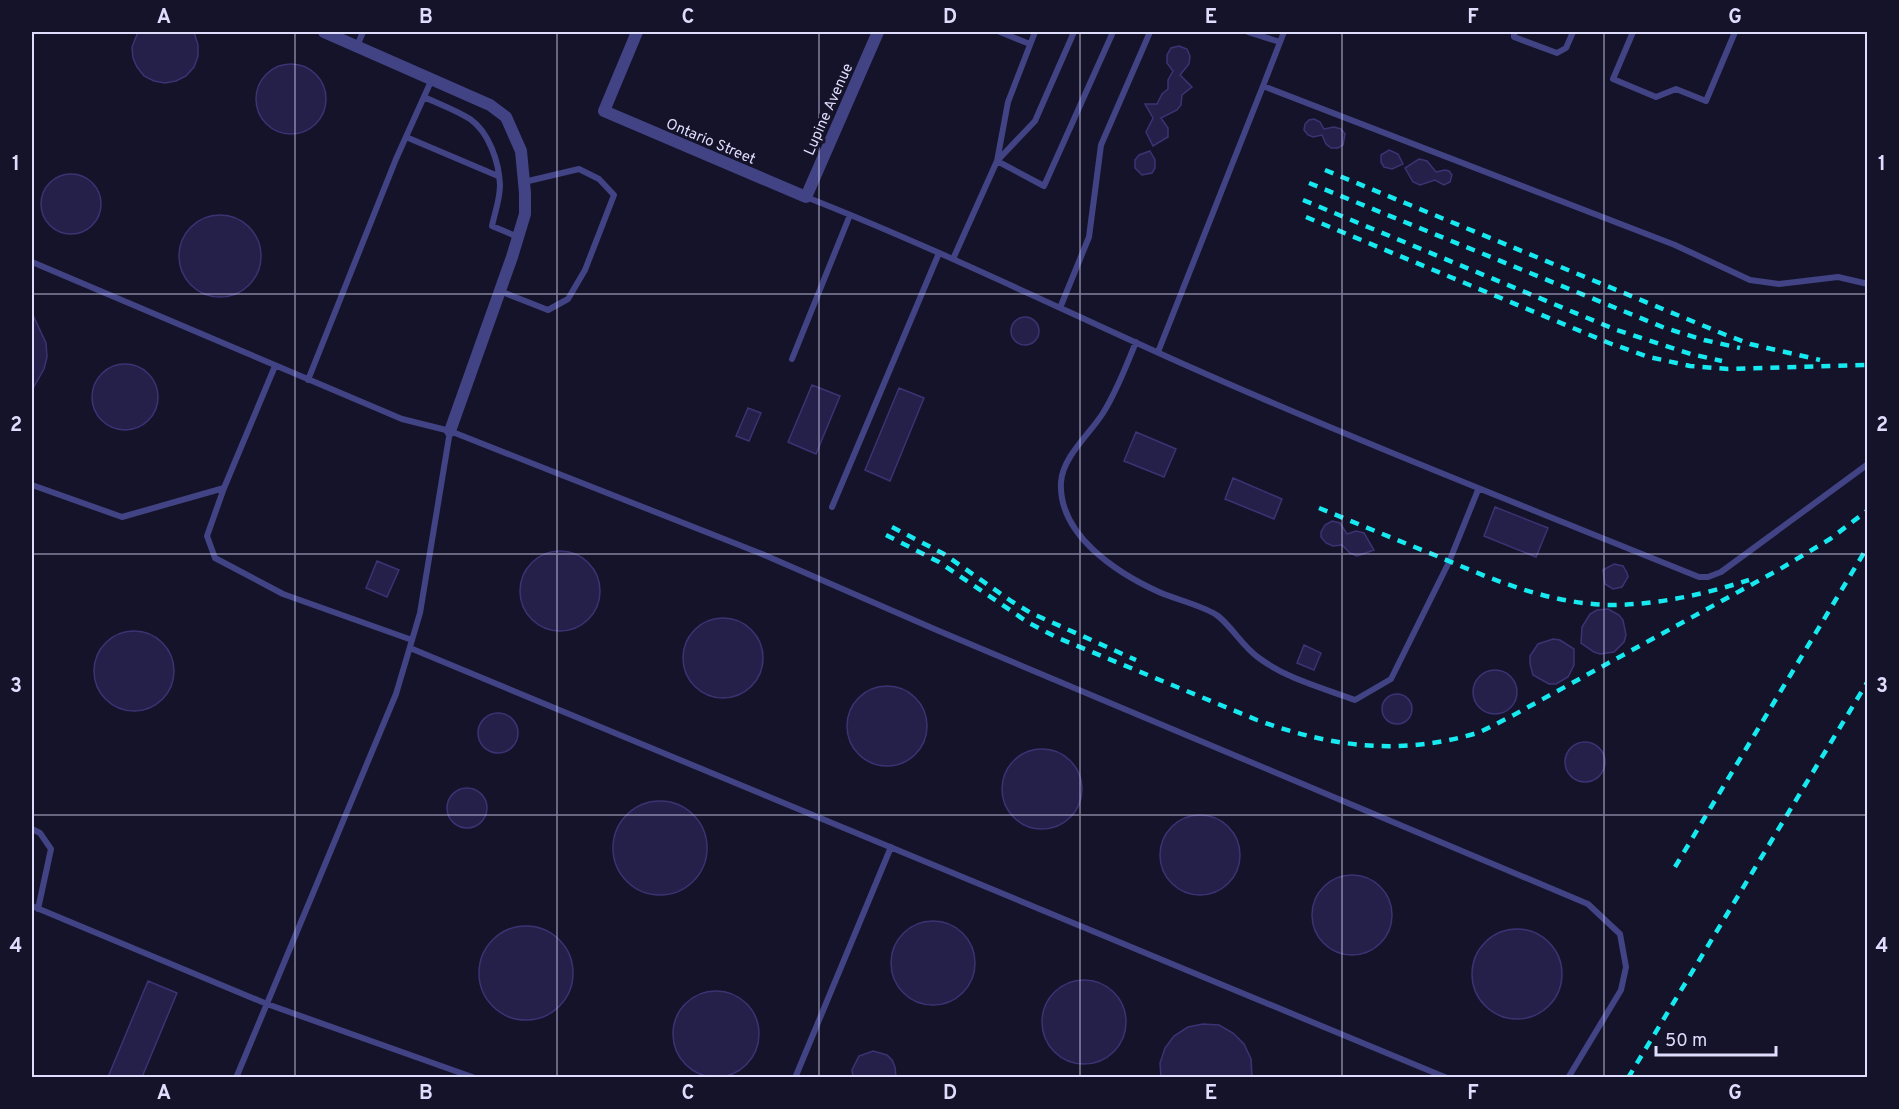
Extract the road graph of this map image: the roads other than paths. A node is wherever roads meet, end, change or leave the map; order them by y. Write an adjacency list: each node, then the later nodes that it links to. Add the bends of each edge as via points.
1 (324, 32): 18 (street)
2 (363, 32): 18 (lane)
3 (637, 32): 26 (street, Ontario Street, via 604,111)
4 (878, 32): 26 (street, Lupine Avenue)
5 (1000, 32): 17 (lane)
6 (1035, 32): 17 (lane)
7 (1074, 32): 23 (lane, via 1035,121)
8 (1113, 32): 23 (lane, via 1044,186)
9 (1150, 32): 34 (lane, via 1101,145 1089,237)
10 (1248, 32): 16 (lane)
11 (1284, 32): 16 (lane)
12 (1514, 32): 13 (lane, via 1514,38 1557,53 1566,48)
13 (1572, 32)
14 (1633, 32): 15 (lane, via 1613,79 1656,97 1676,89 1706,102)
15 (1735, 32)
16 (1280, 42): 20 (lane)
17 (1030, 44): 23 (lane, via 1008,102)
18 (357, 46): 19 (street)
19 (432, 79): 21 (lane); 25 (street, via 490,105 506,117 521,151)
20 (1263, 86): 32 (lane, via 1675,245 1750,280 1779,284 1838,277); 36 (lane)
21 (424, 97): 22 (lane); 24 (lane, via 458,112 483,130)
22 (406, 137): 24 (lane); 39 (lane)
23 (997, 161): 30 (lane)
24 (498, 176): 28 (lane, via 499,196 492,226)
25 (524, 182): 28 (street, via 525,214); 33 (lane, via 579,169 599,179 615,195 585,270 568,299 548,310)
26 (806, 198): 27 (lane)
27 (849, 214): 29 (lane); 37 (lane)
28 (518, 237): 33 (street)
29 (939, 253): 30 (lane); 45 (lane)
30 (953, 259): 34 (lane)
31 (32, 262): 38 (lane)
32 (1868, 284)
33 (500, 291): 40 (street)
34 (1060, 308): 35 (lane)
35 (1136, 342): 36 (lane); 44 (lane, via 1103,413 1064,468 1061,496 1067,512 1076,530 1099,555 1158,592 1217,615 1258,657 1284,673 1355,700 1391,679 1449,561)
36 (1158, 352): 44 (lane)
37 (792, 359)
38 (275, 366): 39 (lane); 43 (lane)
39 (308, 380): 40 (lane, via 402,419)
40 (450, 431): 46 (lane, via 420,613); 56 (lane, via 762,554 1588,904 1620,934 1626,968 1621,990)
41 (1868, 464): 44 (lane, via 1721,572 1708,577 1699,577)
42 (32, 485): 43 (lane, via 122,517)
43 (224, 488): 46 (lane, via 207,536 215,558 283,594)
44 (1478, 490)
45 (832, 507)
46 (412, 640): 47 (lane)
47 (410, 648): 49 (lane); 51 (lane, via 396,694)
48 (32, 829): 50 (lane, via 40,833 51,849)
49 (891, 847): 54 (lane); 55 (lane)
50 (35, 908): 51 (lane)
51 (267, 1004): 52 (lane); 53 (lane)
52 (236, 1077)
53 (475, 1077)
54 (795, 1077)
55 (1447, 1077)
56 (1568, 1077)

